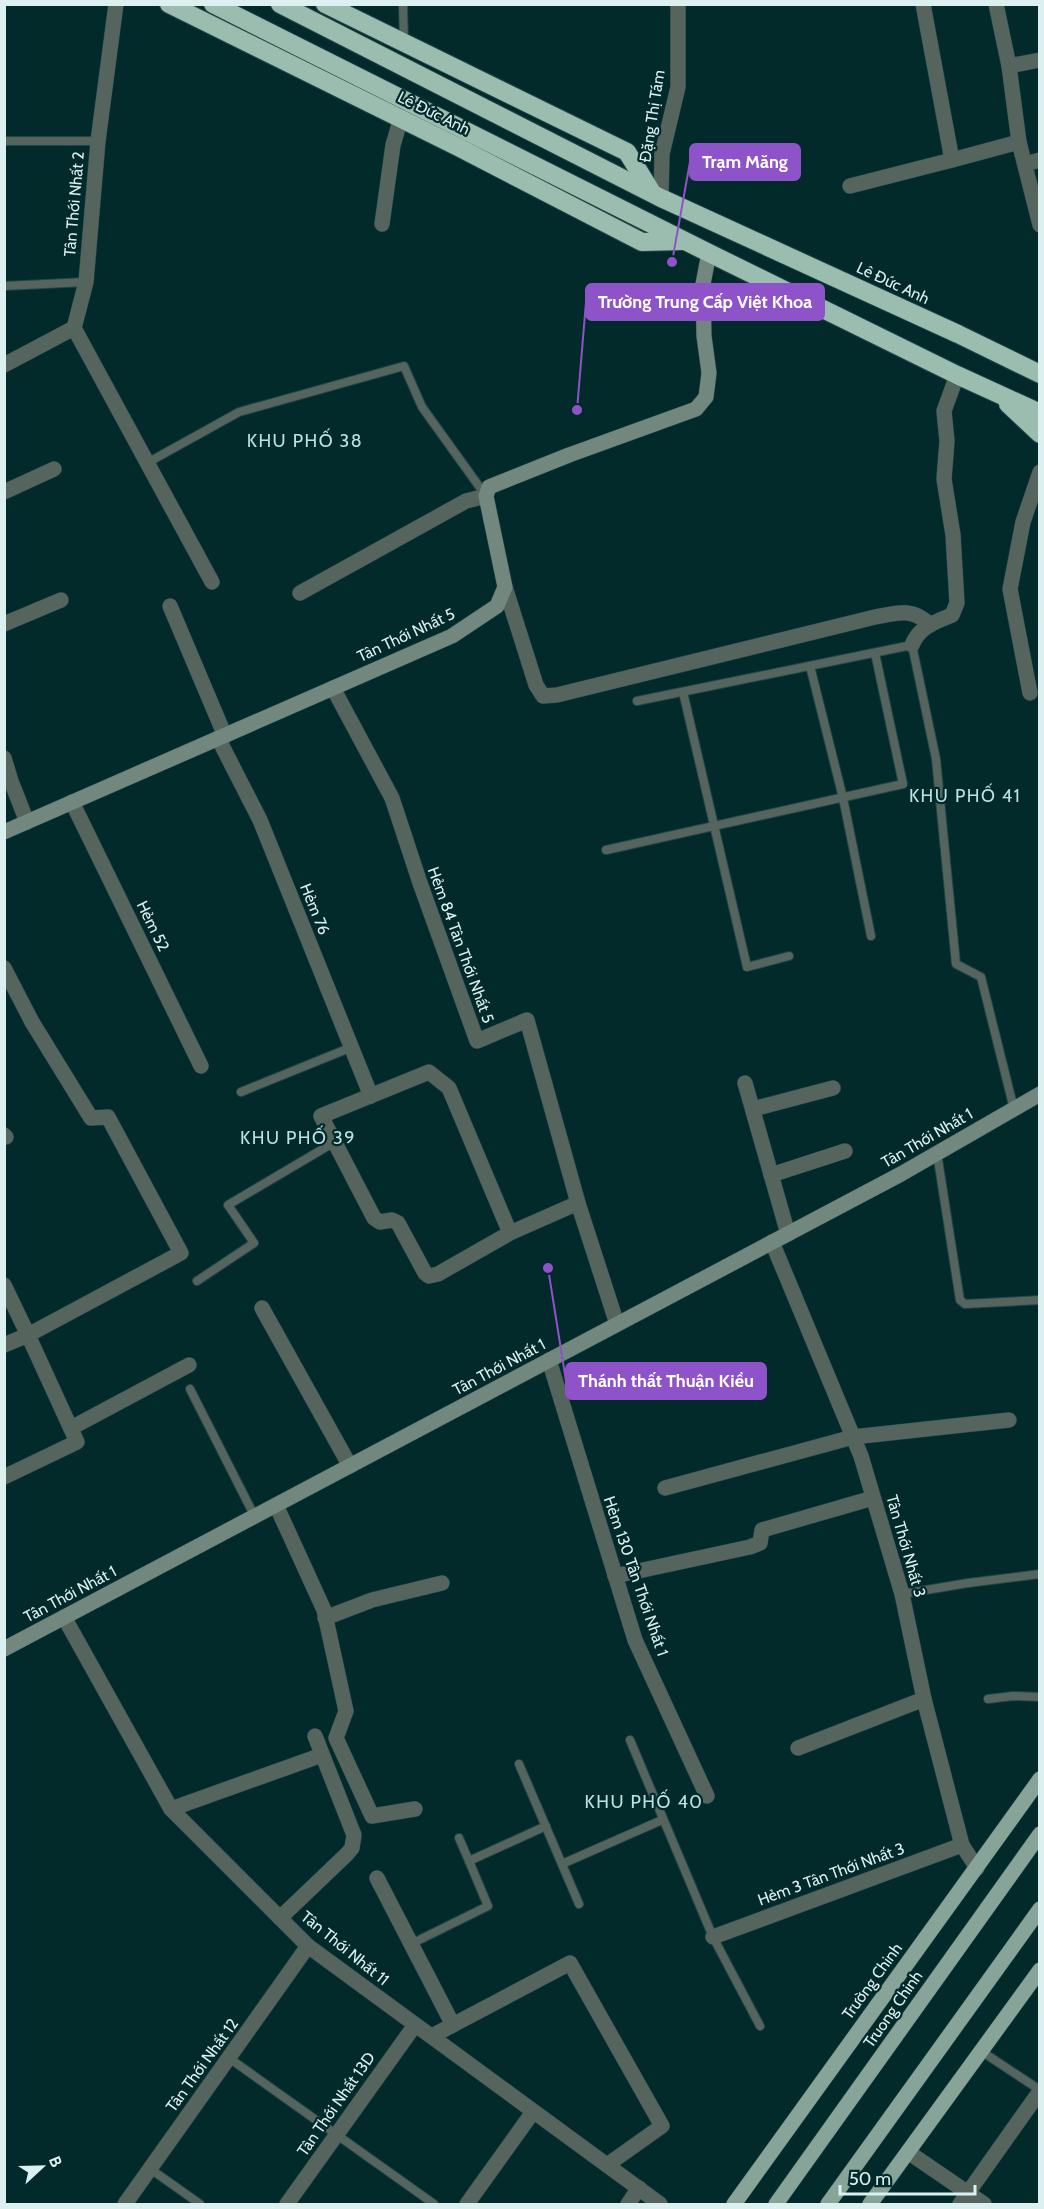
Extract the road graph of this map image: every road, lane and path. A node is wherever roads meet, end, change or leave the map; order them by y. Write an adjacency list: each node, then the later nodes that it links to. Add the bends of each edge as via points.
1 (116, 4): 15 (street, Tân Thới Nhất 2)
2 (169, 4): 13 (highway, Lê Đức Anh)
3 (213, 4): 23 (highway, Lê Đức Anh)
4 (280, 4): 20 (highway, Lê Đức Anh)
5 (326, 4): 10 (highway)
6 (403, 4): 10 (lane)
7 (678, 4): 20 (street, Đặng Thị Tám, via 678,87)
8 (923, 4): 17 (street)
9 (996, 4): 12 (street)
10 (404, 43): 20 (highway, via 627,152)
11 (1040, 60): 12 (street)
12 (1009, 66): 16 (street)
13 (401, 118): 21 (street, via 393,145); 23 (highway, Lê Đức Anh, via 642,242)
14 (4, 141): 15 (lane)
15 (98, 141): 25 (street, Tân Thới Nhất 2)
16 (1019, 142): 17 (street); 18 (street)
17 (952, 160): 19 (street)
18 (1032, 162): 22 (street)
19 (850, 186)
20 (656, 195): 28 (highway, Lê Đức Anh)
21 (382, 224)
22 (1040, 225)
23 (685, 240): 24 (highway, Lê Đức Anh)
24 (709, 253): 32 (highway, Lê Đức Anh); 40 (street, via 704,284 704,336 709,373 706,397 696,409 489,487)
25 (86, 282): 26 (lane); 27 (street, Tân Thới Nhất 2)
26 (4, 286)
27 (74, 328): 29 (street); 36 (street)
28 (1019, 363): 30 (highway, Lê Đức Anh); 31 (highway, Lê Đức Anh)
29 (4, 365)
30 (1040, 367)
31 (1040, 374)
32 (957, 375): 33 (highway, Lê Đức Anh); 47 (street, via 944,411 944,478 953,535 957,603 952,615)
33 (998, 394): 34 (highway, Lê Đức Anh); 35 (highway, Lê Đức Anh)
34 (1040, 412)
35 (1040, 434)
36 (147, 463): 40 (lane, via 239,412 404,366 422,406); 41 (street)
37 (54, 469): 39 (street)
38 (1040, 472): 53 (street, via 1023,522 1010,589)
39 (4, 492)
40 (486, 496): 42 (street); 43 (street, via 466,501)
41 (212, 582)
42 (505, 587): 47 (street, via 543,696 875,617 905,612 921,615); 51 (street, Tân Thới Nhất 5, via 497,606 452,636)
43 (300, 593)
44 (61, 600): 46 (street)
45 (170, 606): 55 (street, Hẻm 76)
46 (4, 624)
47 (930, 625): 48 (street, via 915,637)
48 (912, 645): 49 (lane); 74 (lane, via 936,759 956,964 981,977)
49 (875, 653): 50 (lane); 57 (lane, via 903,784)
50 (810, 666): 52 (lane); 57 (lane)
51 (333, 688): 55 (street, Tân Thới Nhất 5); 79 (street, Hẻm 84 Tân Thới Nhất 5, via 392,798 477,1041 527,1020)
52 (683, 692): 54 (lane); 60 (lane)
53 (1030, 693)
54 (637, 701)
55 (222, 737): 58 (street, Tân Thới Nhất 5); 66 (street, Hẻm 76)
56 (4, 758): 59 (street)
57 (843, 798): 60 (lane); 63 (lane)
58 (72, 802): 59 (street, Tân Thới Nhất 5); 67 (street, Hẻm 52)
59 (27, 822): 61 (street, Tân Thới Nhất 5)
60 (713, 826): 62 (lane); 64 (lane, via 747,967)
61 (4, 832)
62 (606, 850)
63 (871, 936)
64 (789, 956)
65 (4, 968): 88 (street, via 91,1118 108,1117 181,1253)
66 (352, 1047): 70 (lane); 72 (street, Hẻm 76)
67 (201, 1066)
68 (745, 1083): 73 (street)
69 (833, 1088): 73 (street)
70 (241, 1092)
71 (1040, 1094): 74 (street, Tân Thới Nhất 1)
72 (371, 1096): 75 (street, via 321,1116); 80 (street, via 429,1072 449,1088)
73 (753, 1109): 78 (street)
74 (1014, 1109): 77 (street, Tân Thới Nhất 1)
75 (333, 1143): 80 (street, via 374,1218 398,1223 429,1276); 83 (lane, via 228,1205 254,1243)
76 (845, 1151): 78 (street)
77 (937, 1153): 81 (street, Tân Thới Nhất 1); 85 (lane, via 960,1300 965,1304)
78 (771, 1175): 81 (street)
79 (578, 1203): 80 (street); 87 (street, Hẻm 84 Tân Thới Nhất 5)
80 (510, 1233)
81 (788, 1234): 82 (street, Tân Thới Nhất 1)
82 (772, 1242): 87 (street, Tân Thới Nhất 1); 95 (street, Tân Thới Nhất 3)
83 (196, 1281)
84 (4, 1285): 88 (street)
85 (1040, 1300)
86 (262, 1308): 96 (street)
87 (617, 1324): 90 (street, Tân Thới Nhất 1)
88 (28, 1335): 89 (street); 94 (street)
89 (4, 1345)
90 (549, 1360): 96 (street, Tân Thới Nhất 1); 103 (street, Hẻm 130 Tân Thới Nhất 1)
91 (189, 1365): 94 (street)
92 (190, 1389): 101 (lane)
93 (1009, 1420): 95 (street)
94 (71, 1428): 97 (street, via 77,1442)
95 (853, 1437): 98 (street); 99 (street, Tân Thới Nhất 3)
96 (350, 1466): 100 (street, Tân Thới Nhất 1)
97 (4, 1477)
98 (665, 1488)
99 (873, 1498): 103 (street, via 762,1530 760,1544); 105 (street, Tân Thới Nhất 3)
100 (276, 1505): 101 (street, Tân Thới Nhất 1); 107 (street)
101 (255, 1516): 106 (street, Tân Thới Nhất 1)
102 (1040, 1574): 105 (lane)
103 (615, 1576): 118 (street, Hẻm 130 Tân Thới Nhất 1, via 635,1640)
104 (442, 1583): 107 (street, via 375,1599)
105 (902, 1594): 110 (street, Tân Thới Nhất 3)
106 (64, 1617): 108 (street, Tân Thới Nhất 1); 119 (street, Tân Thới Nhất 11)
107 (325, 1618): 120 (street, via 346,1711 336,1738 372,1816)
108 (4, 1649)
109 (1040, 1697): 111 (lane)
110 (924, 1699): 114 (street); 125 (street, Tân Thới Nhất 3)
111 (988, 1699)
112 (315, 1736): 115 (street)
113 (630, 1740): 121 (lane)
114 (798, 1748)
115 (322, 1755): 119 (street); 132 (street, via 354,1842 332,1870)
116 (519, 1764): 122 (lane)
117 (1040, 1779): 128 (main road, Trường Chinh)
118 (707, 1796)
119 (171, 1809): 132 (street, Tân Thới Nhất 11)
120 (415, 1809)
121 (662, 1820): 127 (lane); 133 (lane)
122 (546, 1826): 126 (lane); 127 (lane)
123 (1040, 1834): 159 (main road, Truong Chinh)
124 (459, 1838): 126 (lane)
125 (962, 1845): 128 (street, Tân Thới Nhất 3); 133 (street, Hẻm 3 Tân Thới Nhất 3)
126 (469, 1861): 134 (lane, via 488,1906)
127 (562, 1864): 130 (lane)
128 (977, 1868): 158 (main road, Trường Chinh)
129 (377, 1878): 134 (street)
130 (579, 1904)
131 (1040, 1909): 160 (main road)
132 (280, 1918): 135 (street, Tân Thới Nhất 11)
133 (713, 1937): 139 (lane)
134 (411, 1944): 138 (street)
135 (308, 1946): 137 (street, Tân Thới Nhất 11); 142 (street, Tân Thới Nhất 12)
136 (1040, 1970): 141 (main road)
137 (415, 2025): 140 (street, Tân Thới Nhất 11); 145 (street, Tân Thới Nhất 13D)
138 (453, 2025): 140 (street); 147 (street, via 570,1963 662,2126)
139 (760, 2026)
140 (432, 2036): 144 (street, Tân Thới Nhất 11)
141 (981, 2050): 143 (lane); 146 (main road)
142 (229, 2058): 145 (lane); 148 (street, Tân Thới Nhất 12)
143 (1040, 2090): 150 (street)
144 (533, 2112): 147 (street, Tân Thới Nhất 11); 155 (street)
145 (337, 2136): 153 (street, Tân Thới Nhất 13D); 154 (lane)
146 (908, 2152): 150 (street); 161 (main road)
147 (608, 2165): 149 (street, Tân Thới Nhất 11)
148 (150, 2168): 151 (street, Tân Thới Nhất 12); 152 (lane)
149 (639, 2188): 156 (street); 157 (street, Tân Thới Nhất 11)
150 (964, 2199): 162 (street)
151 (124, 2205)
152 (200, 2205)
153 (286, 2205)
154 (434, 2205)
155 (467, 2205)
156 (628, 2205)
157 (660, 2205)
158 (734, 2205)
159 (776, 2205)
160 (828, 2205)
161 (870, 2205)
162 (984, 2205)

